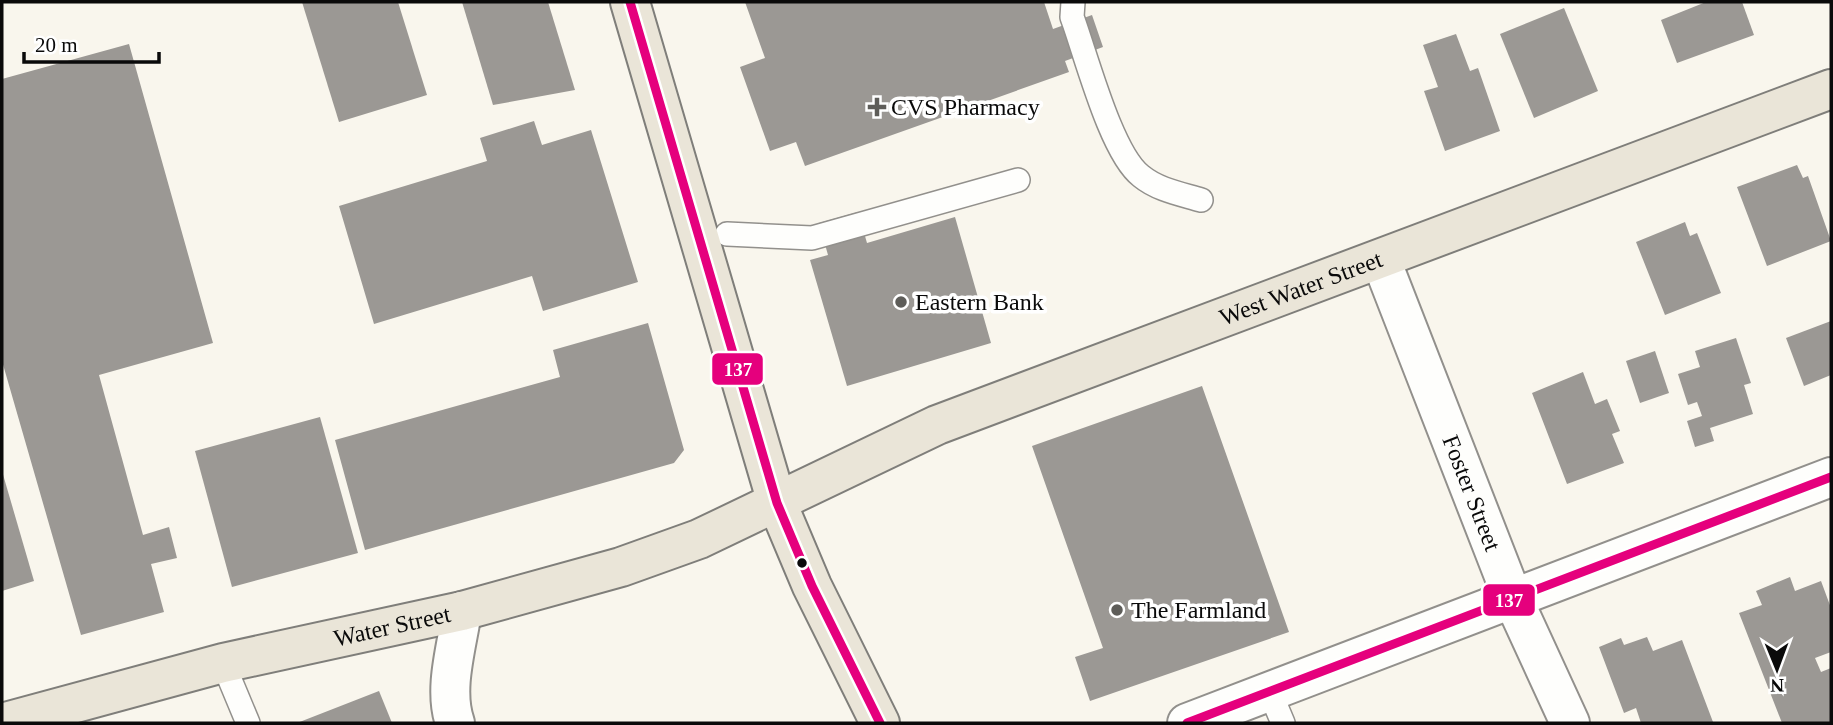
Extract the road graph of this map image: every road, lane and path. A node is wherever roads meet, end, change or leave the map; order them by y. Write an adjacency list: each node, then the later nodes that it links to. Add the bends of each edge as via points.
1 (630, 2): 9 (main road)
2 (1073, 2): 5 (lane, via 1072,17 1127,160 1154,185)
3 (1831, 89): 7 (main road, West Water Street)
4 (1018, 180): 6 (lane, via 812,238)
5 (1201, 200)
6 (727, 234)
7 (1381, 260): 9 (main road, West Water Street, via 937,425); 10 (street, Foster Street)
8 (1831, 477): 10 (street)
9 (776, 503): 11 (main road, Water Street, via 699,539 621,567); 17 (main road)
10 (1513, 599): 13 (street); 19 (street, Foster Street)
11 (462, 611): 12 (main road, Water Street); 16 (street, via 451,684)
12 (223, 663): 14 (main road, Water Street); 15 (lane)
13 (1276, 707): 18 (street)
14 (2, 723)
15 (248, 723)
16 (455, 723)
17 (880, 723)
18 (1187, 723)
19 (1570, 723)

